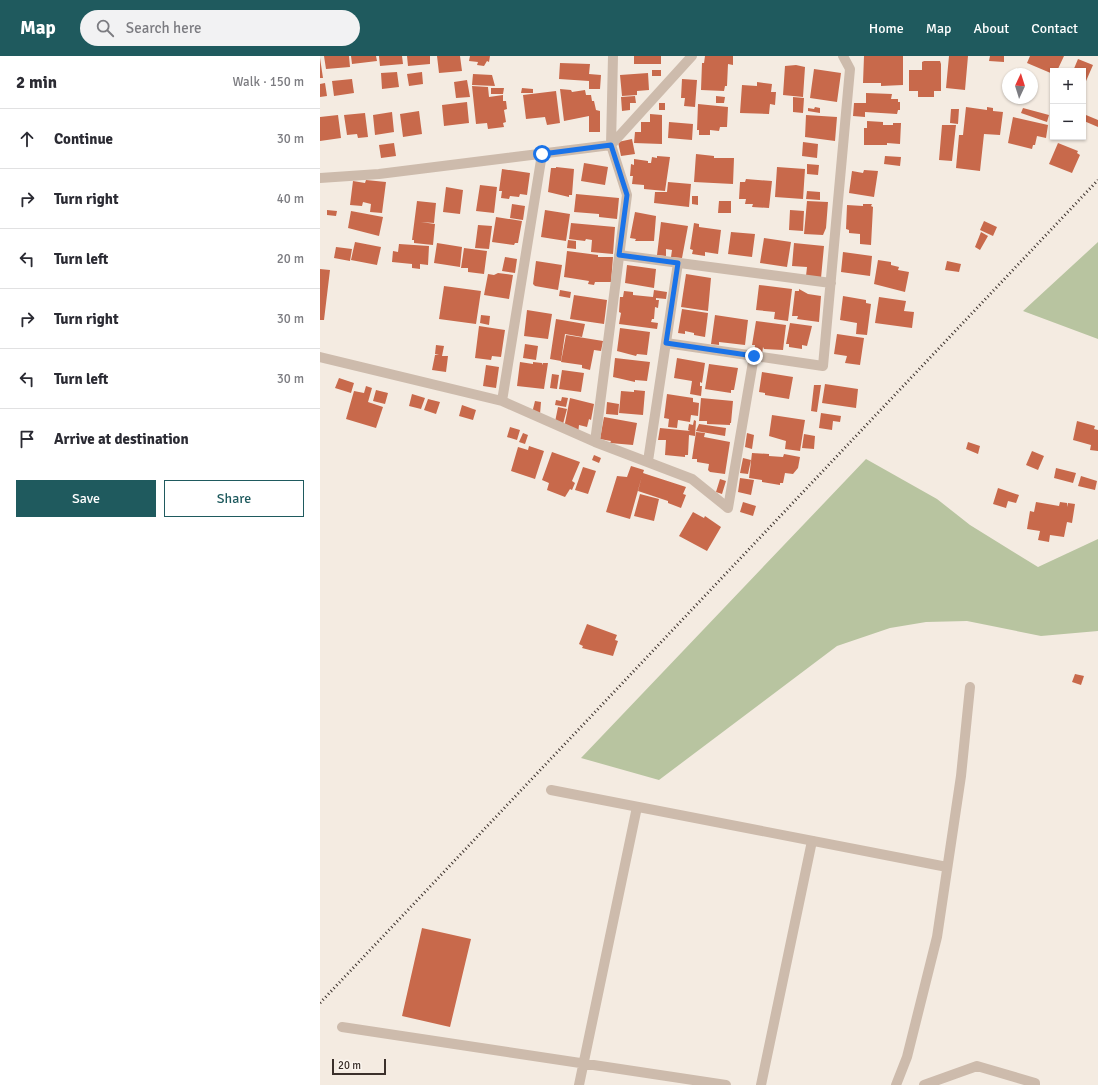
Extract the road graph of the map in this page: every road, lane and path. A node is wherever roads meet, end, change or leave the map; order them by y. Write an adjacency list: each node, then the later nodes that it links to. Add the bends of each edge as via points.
1 (613, 56): 4 (street)
2 (692, 56): 4 (street)
3 (843, 56): 9 (street, via 850,69)
4 (611, 145): 5 (street); 7 (street, via 627,195)
5 (542, 154): 6 (street, via 379,174); 13 (street)
6 (320, 178)
7 (619, 255): 8 (street); 14 (street)
8 (678, 263): 9 (street); 10 (street)
9 (831, 283): 11 (street, via 823,366)
10 (666, 343): 11 (street); 15 (street)
11 (754, 356): 15 (street, via 728,508 692,479)
12 (320, 357): 13 (street)
13 (502, 401): 14 (street)
14 (594, 442): 15 (street)
15 (648, 461)
16 (970, 687): 20 (street, via 961,776)
17 (551, 790): 18 (street)
18 (637, 807): 19 (street); 22 (street)
19 (812, 841): 20 (street); 25 (street)
20 (947, 867): 26 (street, via 938,937 907,1057)
21 (342, 1026): 22 (street)
22 (583, 1063): 23 (street); 24 (street)
23 (578, 1085)
24 (726, 1085)
25 (761, 1085)
26 (896, 1085)
27 (924, 1085): 28 (street, via 977,1066)
28 (1035, 1085)

